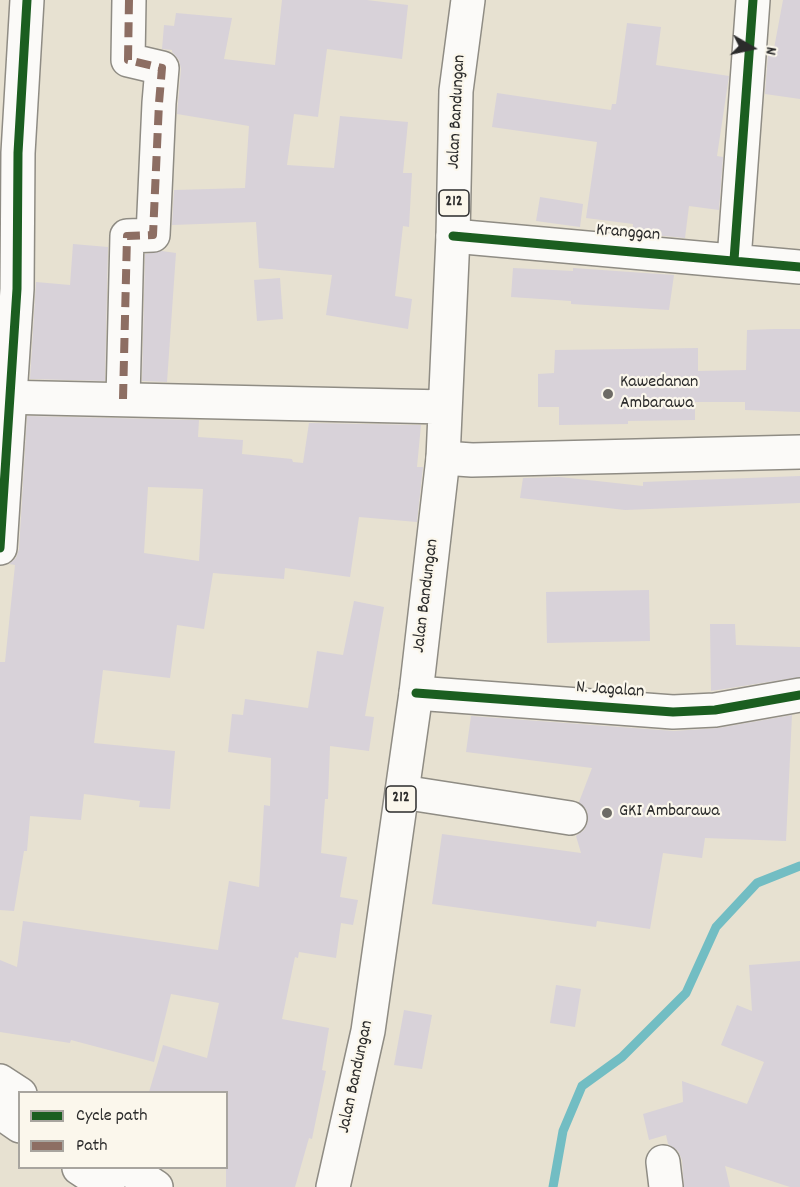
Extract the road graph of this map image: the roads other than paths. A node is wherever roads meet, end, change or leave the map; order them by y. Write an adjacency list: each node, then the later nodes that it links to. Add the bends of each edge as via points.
1 (27, 0): 8 (street, via 18,153 17,289)
2 (129, 0): 9 (street, via 128,60 162,68 153,235 127,236)
3 (468, 0): 5 (street, Jalan Bandungan / 212, via 456,91)
4 (753, 0): 6 (street)
5 (453, 236): 6 (street, Kranggan); 10 (street, Jalan Bandungan / 212)
6 (734, 260): 7 (street, Kranggan)
7 (800, 267)
8 (5, 397): 9 (street); 13 (street)
9 (123, 399): 10 (street)
10 (445, 407): 12 (street, Jalan Bandungan / 212)
11 (800, 452): 12 (street)
12 (443, 458): 14 (street, Jalan Bandungan / 212)
13 (0, 548)
14 (416, 693): 15 (street, N. Jagalan, via 673,712 715,710); 16 (street, Jalan Bandungan / 212)
15 (800, 695)
16 (402, 792): 17 (street); 26 (street, Jalan Bandungan / 212, via 368,1031)
17 (570, 818)
18 (0, 1081): 19 (street)
19 (18, 1093)
20 (0, 1112): 21 (street)
21 (18, 1125)
22 (83, 1169): 24 (street)
23 (131, 1169): 25 (street)
24 (108, 1187)
25 (156, 1187)
26 (333, 1187)

